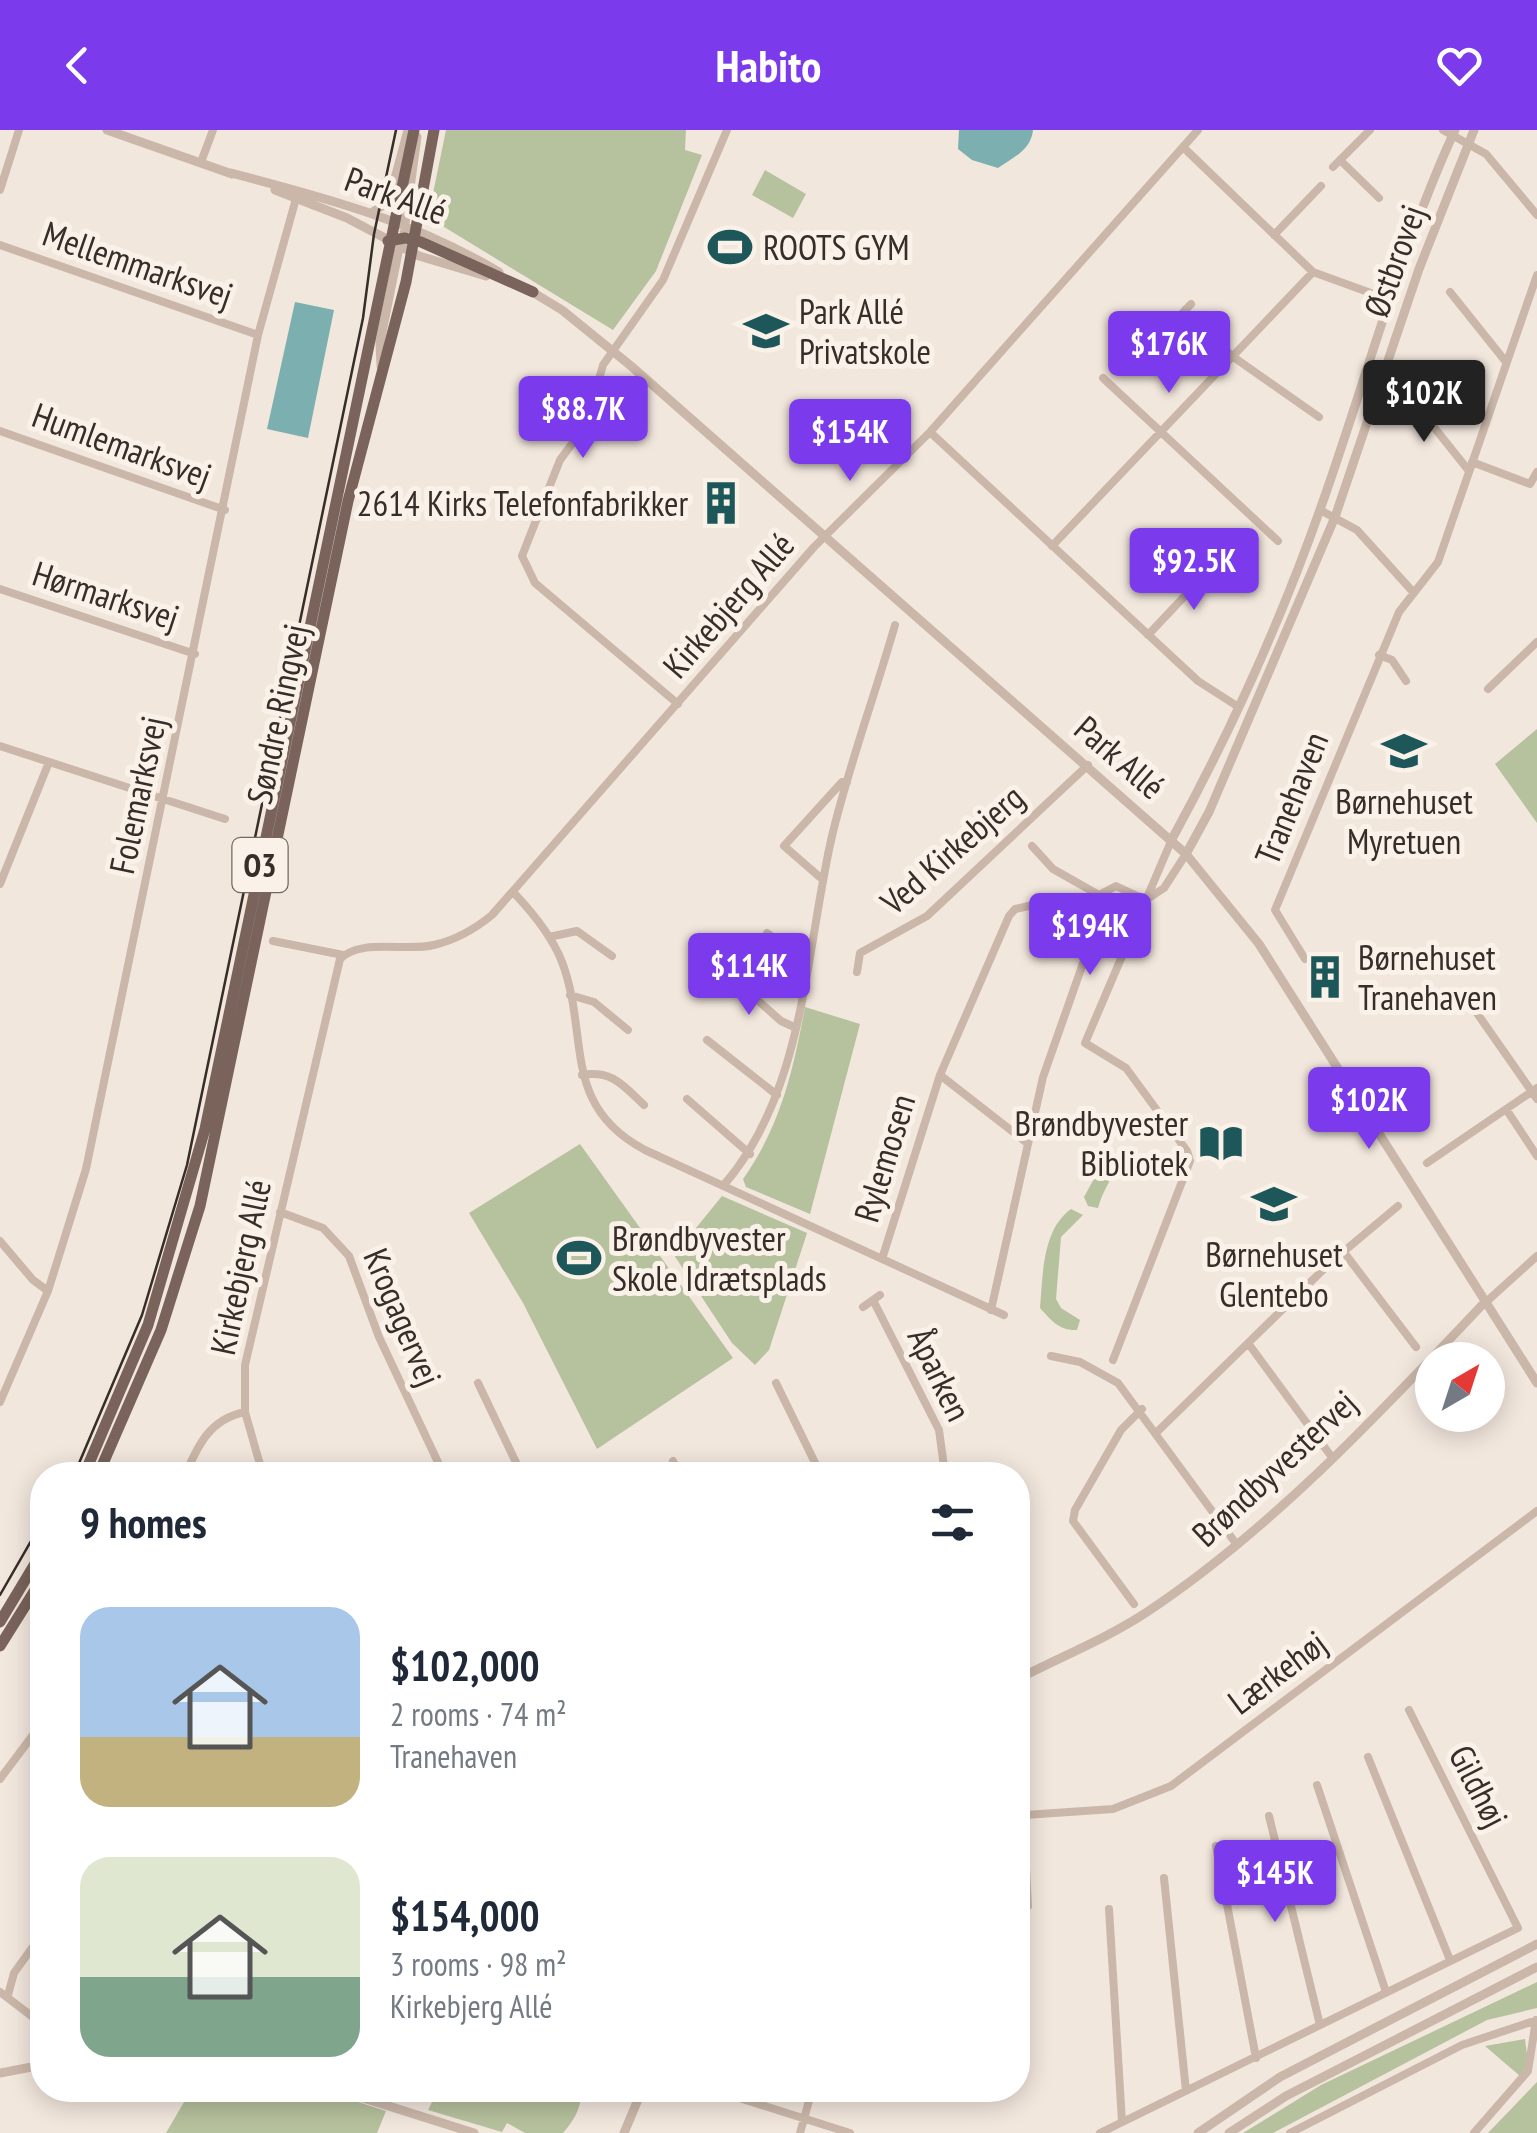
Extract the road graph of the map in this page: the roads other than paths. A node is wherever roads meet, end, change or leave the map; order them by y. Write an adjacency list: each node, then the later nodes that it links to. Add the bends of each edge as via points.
1 (20, 130): 15 (street)
2 (107, 130): 13 (street, Park Allé)
3 (213, 130): 13 (street)
4 (414, 130): 18 (street, via 389,201); 21 (main road, Søndre Ringvej / O3)
5 (434, 130): 21 (main road, Søndre Ringvej / O3)
6 (727, 130): 30 (street, via 663,280)
7 (1198, 130): 12 (street, Kirkebjerg Allé)
8 (1370, 130): 17 (street, via 1336,164)
9 (1474, 130): 11 (street, Østbrovej)
10 (1450, 132): 11 (street); 27 (street, Østbrovej)
11 (1468, 142): 19 (street); 43 (street, Østbrovej)
12 (1183, 147): 20 (street); 37 (street, Kirkebjerg Allé)
13 (201, 162): 16 (street, Park Allé)
14 (1321, 186): 20 (street)
15 (0, 190)
16 (297, 194): 18 (street, Park Allé); 21 (street, Park Allé); 29 (street, Folemarksvej)
17 (1378, 198)
18 (371, 212): 21 (street, Park Allé)
19 (1537, 215)
20 (1274, 235): 23 (street)
21 (403, 237): 25 (main road); 123 (main road, Søndre Ringvej / O3, via 205,1129 148,1325); 124 (main road, Søndre Ringvej / O3, via 381,371 200,1206 161,1330)
22 (0, 245): 29 (street, Mellemmarksvej)
23 (1313, 272): 27 (street); 31 (street)
24 (1537, 277): 32 (street, Tranehaven)
25 (532, 292): 30 (street, Park Allé)
26 (1450, 292): 32 (street)
27 (1390, 300): 42 (street, Østbrovej)
28 (1178, 318): 31 (street, via 1188,307)
29 (258, 334): 41 (street, Folemarksvej)
30 (612, 350): 44 (street, Park Allé); 57 (street, via 586,425 560,460 522,556 534,583)
31 (1232, 356): 35 (street); 38 (street)
32 (1506, 362): 39 (street, Tranehaven)
33 (1104, 378): 38 (street)
34 (1409, 396): 39 (street)
35 (1320, 417)
36 (0, 431): 41 (street, Humlemarksvej)
37 (930, 432): 44 (street, Kirkebjerg Allé); 46 (street)
38 (1159, 433): 45 (street); 46 (street)
39 (1471, 467): 40 (street, via 1530,484); 49 (street, Tranehaven, via 1438,562)
40 (1537, 472)
41 (225, 510): 53 (street, Folemarksvej)
42 (1320, 510): 43 (street); 58 (street, Østbrovej)
43 (1335, 517): 49 (street, via 1357,530); 67 (street, Østbrovej)
44 (826, 536): 57 (street, Kirkebjerg Allé); 61 (street, Park Allé)
45 (1278, 541)
46 (1052, 546): 51 (street)
47 (1213, 566): 51 (street)
48 (0, 589): 53 (street, Hørmarksvej)
49 (1414, 593): 54 (street, Tranehaven)
50 (896, 625): 62 (street, Ved Kirkebjerg)
51 (1148, 635): 58 (street, via 1207,689)
52 (1537, 642): 56 (street)
53 (195, 654): 63 (street, Folemarksvej)
54 (1379, 655): 55 (street, via 1392,660); 79 (street, Tranehaven, via 1275,910)
55 (1406, 681)
56 (1488, 689)
57 (678, 704): 70 (street, Kirkebjerg Allé)
58 (1238, 706): 65 (street, Østbrovej)
59 (0, 746): 60 (street)
60 (48, 762): 63 (street); 69 (street)
61 (1088, 765): 65 (street, Park Allé); 81 (street, Ved Kirkebjerg, via 928,916 860,954)
62 (848, 782): 68 (street, Ved Kirkebjerg); 68 (street, Ved Kirkebjerg, via 784,846)
63 (163, 800): 64 (street); 106 (street, Folemarksvej, via 86,1169)
64 (226, 819)
65 (1172, 839): 67 (street, Park Allé); 71 (street)
66 (1032, 846): 71 (street, via 1053,869 1099,895 1116,886)
67 (1186, 854): 71 (street, via 1164,888); 107 (street, Park Allé, via 1259,944)
68 (822, 879): 80 (street, Ved Kirkebjerg)
69 (0, 884)
70 (514, 893): 74 (street); 77 (street, Kirkebjerg Allé, via 488,919 450,940)
71 (1146, 900): 76 (street)
72 (768, 934): 80 (street)
73 (1093, 934): 76 (street, Rylemosen); 88 (street, Rylemosen, via 1033,905 1016,909); 95 (street)
74 (549, 937): 78 (street, via 577,930); 83 (street)
75 (273, 942): 77 (street, Kirkebjerg Allé)
76 (1122, 947): 114 (street, via 1085,1043 1126,1068 1190,1161)
77 (343, 955): 101 (street, Kirkebjerg Allé)
78 (612, 956)
79 (1305, 958)
80 (807, 961): 85 (street, Ved Kirkebjerg)
81 (857, 972)
82 (728, 973): 85 (street)
83 (570, 995): 86 (street, via 594,1002); 89 (street)
84 (1465, 996): 90 (street)
85 (794, 1027): 91 (street, Ved Kirkebjerg)
86 (628, 1030)
87 (707, 1040): 91 (street)
88 (940, 1074): 95 (street, Rylemosen); 105 (street, Rylemosen)
89 (582, 1075): 93 (street, via 612,1076); 99 (street, Rylemosen, via 590,1098 624,1138)
90 (1535, 1093): 94 (street)
91 (777, 1095): 96 (street, Ved Kirkebjerg)
92 (687, 1099): 96 (street)
93 (644, 1105)
94 (1506, 1110): 97 (street); 98 (street)
95 (1026, 1142): 109 (street)
96 (750, 1154): 99 (street, Ved Kirkebjerg)
97 (1537, 1156)
98 (1427, 1163)
99 (723, 1186): 105 (street, Rylemosen)
100 (1398, 1206): 103 (street)
101 (280, 1212): 120 (street, Kirkebjerg Allé, via 245,1365); 127 (street, Krogagervej, via 323,1228 349,1256)
102 (0, 1241): 106 (street)
103 (1342, 1251): 111 (street); 112 (street)
104 (1537, 1256): 107 (street, Brøndbyvestervej)
105 (882, 1259): 109 (street, Rylemosen)
106 (48, 1291): 118 (street, Folemarksvej)
107 (1484, 1303): 115 (street, Park Allé); 122 (street, Brøndbyvestervej)
108 (863, 1308): 130 (street, Åparken, via 877,1298 939,1430)
109 (992, 1310): 110 (street, Rylemosen)
110 (1004, 1315)
111 (1248, 1343): 121 (street); 122 (street)
112 (1415, 1346)
113 (1051, 1356): 119 (street, via 1104,1373)
114 (1112, 1360)
115 (1537, 1382)
116 (776, 1383): 129 (street)
117 (478, 1384): 128 (street)
118 (0, 1402)
119 (1142, 1409): 121 (street); 135 (street, via 1121,1430 1074,1520)
120 (245, 1412): 125 (street, via 208,1432); 126 (street, Kirkebjerg Allé)
121 (1158, 1432): 132 (street)
122 (1331, 1456): 132 (street, Brøndbyvestervej)
123 (90, 1462)
124 (104, 1462)
125 (192, 1462)
126 (259, 1462)
127 (438, 1462)
128 (516, 1462)
129 (815, 1462)
130 (943, 1462)
131 (1537, 1511): 144 (street, Lærkehøj, via 1171,1786 1113,1809)
132 (1237, 1545): 138 (street, Brøndbyvestervej, via 1142,1616)
133 (30, 1572): 136 (main road)
134 (30, 1598): 137 (main road)
135 (1134, 1604)
136 (0, 1622)
137 (0, 1646)
138 (1030, 1673)
139 (1409, 1710): 151 (street, Gildhøj, via 1518,1928)
140 (30, 1739): 142 (street)
141 (1368, 1756): 151 (street)
142 (0, 1779)
143 (1316, 1785): 153 (street)
144 (1030, 1815)
145 (1268, 1816): 157 (street)
146 (1216, 1846): 160 (street)
147 (1164, 1878): 163 (street)
148 (1109, 1909): 169 (street)
149 (1537, 1944): 175 (street, via 1280,2077)
150 (30, 1949): 154 (street)
151 (1450, 1960): 153 (street, Gildhøj)
152 (1537, 1967): 176 (street, via 1286,2096)
153 (1386, 1992): 157 (street, Gildhøj)
154 (4, 1994): 155 (street)
155 (30, 2015)
156 (1537, 2020): 158 (street); 159 (street)
157 (1320, 2025): 160 (street, Gildhøj)
158 (1502, 2030): 159 (street); 177 (street)
159 (1536, 2032): 178 (street, via 1528,2071)
160 (1256, 2058): 163 (street, Gildhøj)
161 (30, 2067): 162 (street)
162 (0, 2073)
163 (1186, 2091): 169 (street, Gildhøj)
164 (376, 2102): 170 (street)
165 (637, 2102): 171 (street)
166 (748, 2102): 168 (street)
167 (809, 2102): 168 (street)
168 (803, 2121): 172 (street); 173 (street)
169 (1122, 2122): 174 (street, Gildhøj)
170 (474, 2133)
171 (624, 2133)
172 (800, 2133)
173 (850, 2133)
174 (1100, 2133)
175 (1198, 2133)
176 (1229, 2133)
177 (1290, 2133)
178 (1474, 2133)

